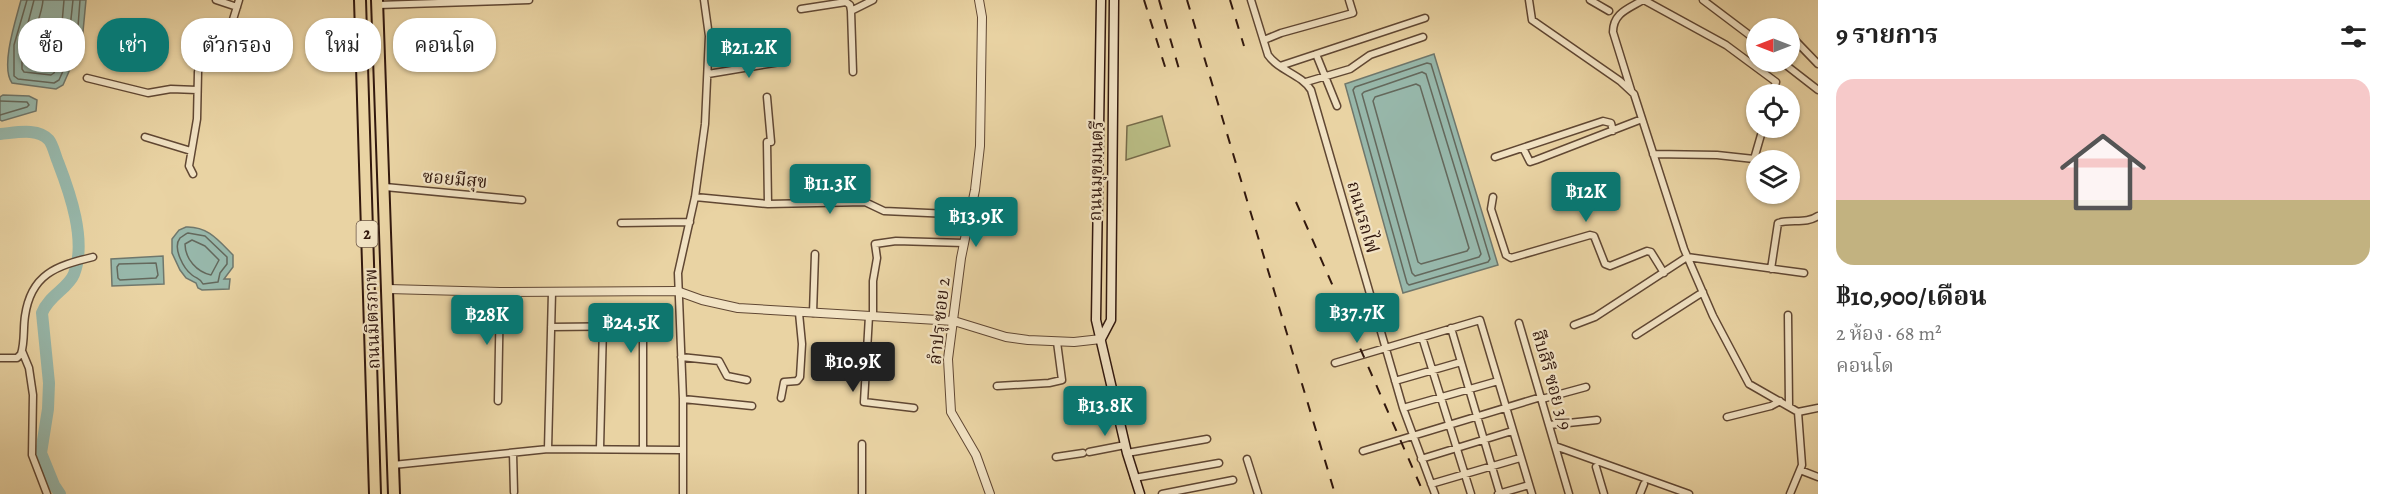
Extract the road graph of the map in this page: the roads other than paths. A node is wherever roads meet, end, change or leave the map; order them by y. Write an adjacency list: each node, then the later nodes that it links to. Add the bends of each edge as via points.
1 (216, 0): 15 (street)
2 (360, 0): 149 (highway, ถนนมิตรภาพ / 2)
3 (529, 0): 16 (street)
4 (704, 0): 31 (street, via 709,36)
5 (873, 0): 18 (street)
6 (979, 0): 58 (street, ลำปรุ ซอย 2, via 982,124)
7 (1101, 0): 83 (main road, ถนนมุขมนตรี, via 1096,320)
8 (1114, 0): 83 (main road, ถนนมุขมนตรี, via 1111,320)
9 (1251, 0): 23 (street)
10 (1349, 0): 23 (street, via 1353,13)
11 (1529, 0): 38 (street, via 1532,20)
12 (1590, 0): 19 (street)
13 (1643, 0): 35 (street, via 1726,45); 38 (street, via 1618,15 1613,23)
14 (1703, 0): 21 (street)
15 (238, 3): 36 (street, via 231,26 202,56)
16 (377, 3): 50 (highway, ถนนมิตรภาพ / 2)
17 (801, 9): 18 (street, via 846,2)
18 (851, 11): 29 (street)
19 (1609, 11)
20 (1425, 18): 25 (street)
21 (1746, 32)
22 (1423, 37): 32 (street, via 1366,57 1350,69)
23 (1264, 40): 28 (street, via 1268,55)
24 (1800, 45): 27 (street)
25 (1316, 54): 28 (street); 32 (street)
26 (786, 61): 31 (street)
27 (1818, 64)
28 (1280, 66): 34 (street)
29 (853, 72)
30 (1795, 72): 37 (street)
31 (708, 74): 52 (street)
32 (1326, 75): 34 (street); 40 (street)
33 (87, 78): 36 (street, via 148,93)
34 (1306, 82): 85 (street, ถนนรถไฟ)
35 (1775, 84)
36 (197, 90): 46 (street)
37 (1818, 90)
38 (1631, 91): 41 (street)
39 (767, 96): 54 (street)
40 (1337, 106)
41 (1642, 119): 42 (street); 47 (street)
42 (1614, 131): 45 (street, via 1611,123 1603,121); 45 (street, via 1530,162)
43 (145, 137): 46 (street)
44 (1760, 138): 47 (street, via 1754,159)
45 (1523, 148): 48 (street)
46 (191, 151): 49 (street, via 189,166)
47 (1653, 154): 62 (street)
48 (1495, 157)
49 (193, 174)
50 (385, 188): 53 (street, ซอยมีสุข); 66 (highway, ถนนมิตรภาพ / 2)
51 (1493, 196): 64 (street, via 1491,209 1506,255 1511,258 1590,235 1594,236 1605,264 1610,266 1647,251)
52 (695, 197): 54 (street); 56 (street)
53 (522, 200)
54 (768, 204): 58 (street, via 865,202 884,211 950,214 957,216)
55 (1818, 216): 63 (street, via 1778,223)
56 (690, 222): 57 (street); 67 (street)
57 (621, 223)
58 (967, 231): 59 (street, ลำปรุ ซอย 2)
59 (964, 243): 74 (street, via 875,244); 75 (street, ลำปรุ ซอย 2)
60 (815, 254): 72 (street)
61 (93, 257): 86 (street, via 42,276 30,294)
62 (1687, 257): 63 (street); 64 (street); 70 (street)
63 (1771, 269): 65 (street)
64 (1664, 273): 78 (street)
65 (1804, 273)
66 (388, 289): 68 (street); 135 (highway, ถนนมิตรภาพ / 2)
67 (677, 291): 69 (street); 71 (street, via 723,306); 87 (street)
68 (500, 292): 69 (street); 103 (street)
69 (552, 292): 79 (street)
70 (1703, 292): 81 (street); 102 (street, via 1749,384)
71 (799, 313): 72 (street); 99 (street, via 800,377 784,382)
72 (813, 313): 74 (street)
73 (1788, 315): 105 (street)
74 (871, 316): 75 (street); 107 (street, via 864,402)
75 (954, 321): 84 (street, via 1006,337); 153 (street, ลำปรุ ซอย 2, via 948,359 951,412 976,455)
76 (1519, 323): 100 (street, สืบสิริ ซอย 3/9)
77 (603, 326): 79 (street); 122 (street); 125 (street, via 643,326)
78 (1574, 326)
79 (551, 327): 124 (street)
80 (1451, 328): 82 (street); 89 (street); 94 (street, via 1480,320)
81 (1636, 335)
82 (1422, 337): 85 (street); 91 (street)
83 (1101, 339): 84 (street); 126 (main road, ถนนมุขมนตรี)
84 (1057, 342): 95 (street, via 1062,380)
85 (1386, 347): 90 (street); 93 (street, ถนนรถไฟ)
86 (22, 350): 88 (street, via 17,358); 148 (street, via 33,395 32,455)
87 (681, 357): 92 (street, via 716,359 727,376); 101 (street)
88 (0, 358)
89 (1461, 362): 91 (street); 97 (street)
90 (1335, 363)
91 (1432, 371): 93 (street); 98 (street)
92 (747, 380)
93 (1395, 381): 108 (street, ถนนรถไฟ)
94 (1498, 381): 97 (street); 106 (street)
95 (997, 386)
96 (1586, 387): 100 (street)
97 (1469, 389): 98 (street); 111 (street)
98 (1440, 397): 108 (street); 114 (street)
99 (781, 398)
100 (1542, 398): 106 (street); 115 (street, สืบสิริ ซอย 3/9)
101 (682, 399): 104 (street); 127 (street)
102 (1780, 400): 105 (street); 112 (street)
103 (498, 401)
104 (752, 406)
105 (1790, 406): 110 (street)
106 (1505, 407): 111 (street); 116 (street)
107 (915, 408)
108 (1403, 408): 117 (street, ถนนรถไฟ)
109 (1818, 408): 110 (street)
110 (1798, 412): 138 (street)
111 (1477, 416): 114 (street); 119 (street)
112 (1727, 417)
113 (1597, 420): 115 (street)
114 (1449, 424): 117 (street); 123 (street)
115 (1549, 425): 121 (street, สืบสิริ ซอย 3/9)
116 (1512, 431): 119 (street); 131 (street)
117 (1412, 435): 128 (street); 133 (street, ถนนรถไฟ)
118 (1207, 439): 126 (street)
119 (1484, 440): 123 (street); 136 (street)
120 (862, 444): 152 (street)
121 (1555, 446): 146 (street, สืบสิริ ซอย 3/9); 161 (street, สืบสิริ ซอย 3/9)
122 (600, 448): 124 (street); 125 (street)
123 (1457, 448): 133 (street); 139 (street)
124 (548, 449): 129 (street)
125 (643, 449): 127 (street)
126 (1126, 449): 130 (street); 141 (main road, ถนนมุขมนตรี)
127 (681, 450): 151 (street)
128 (1363, 451)
129 (513, 453): 135 (street); 147 (street)
130 (1056, 457)
131 (1520, 458): 136 (street); 145 (street)
132 (1246, 459): 156 (street)
133 (1421, 459): 143 (street, ถนนรถไฟ)
134 (1219, 463): 141 (street)
135 (393, 465): 150 (highway, ถนนมิตรภาพ / 2)
136 (1492, 466): 139 (street); 159 (street)
137 (1596, 467): 162 (street)
138 (1800, 470): 140 (street); 165 (street)
139 (1465, 474): 143 (street); 158 (street)
140 (1818, 477)
141 (1134, 478): 154 (main road, ถนนมุขมนตรี)
142 (1233, 480): 155 (street)
143 (1431, 484): 157 (street, ถนนรถไฟ)
144 (1644, 484): 163 (street)
145 (1529, 485): 159 (street); 160 (street)
146 (1670, 491): 164 (street, สืบสิริ ซอย 3/9)
147 (514, 492)
148 (47, 494)
149 (375, 494)
150 (394, 494)
151 (683, 494)
152 (862, 494)
153 (990, 494)
154 (1140, 494)
155 (1162, 494)
156 (1258, 494)
157 (1435, 494)
158 (1471, 494)
159 (1499, 494)
160 (1532, 494)
161 (1569, 494)
162 (1604, 494)
163 (1640, 494)
164 (1689, 494)
165 (1790, 494)

